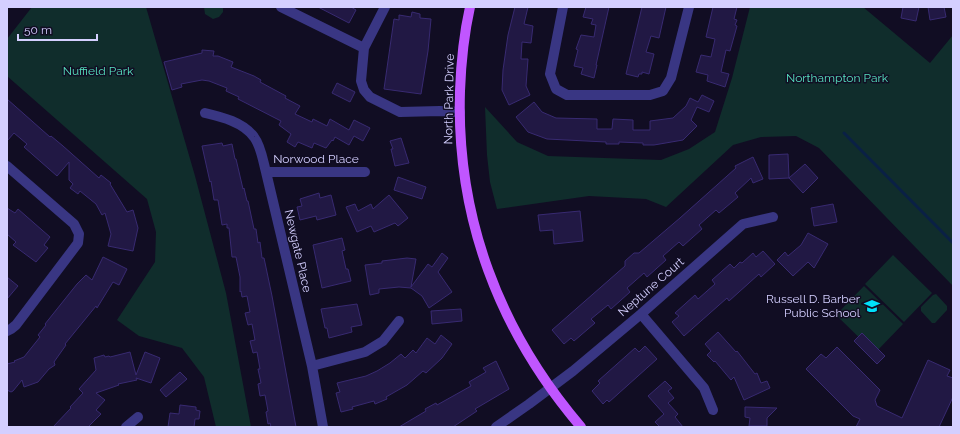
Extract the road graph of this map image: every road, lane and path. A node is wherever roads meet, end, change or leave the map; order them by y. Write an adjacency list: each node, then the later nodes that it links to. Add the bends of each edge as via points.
1 (281, 7): 6 (street)
2 (385, 7): 6 (street)
3 (470, 7): 7 (main road, North Park Drive, via 463,48)
4 (563, 7): 5 (street, via 550,74 556,89 567,95 650,96 663,91 671,78)
5 (689, 7)
6 (364, 48): 7 (street, via 361,81 370,97 400,112)
7 (460, 112): 17 (main road, North Park Drive, via 460,142 465,179 474,229 483,260 511,324)
8 (205, 113): 10 (street, Newgate Place, via 226,118 254,137)
9 (7, 166): 15 (street, via 74,224 79,238 78,244 16,325)
10 (266, 172): 11 (street, Norwood Place); 16 (street, Newgate Place)
11 (365, 172)
12 (773, 216): 13 (street, Neptune Court, via 743,224)
13 (641, 314): 17 (street, Neptune Court); 18 (street, via 704,388)
14 (399, 321): 16 (street, via 383,341 365,352)
15 (7, 330)
16 (312, 366): 21 (street, Newgate Place)
17 (550, 388): 22 (street, Neptune Court); 23 (main road, North Park Drive)
18 (713, 410)
19 (138, 417): 20 (street)
20 (126, 427)
21 (323, 427)
22 (496, 427)
23 (581, 427)

